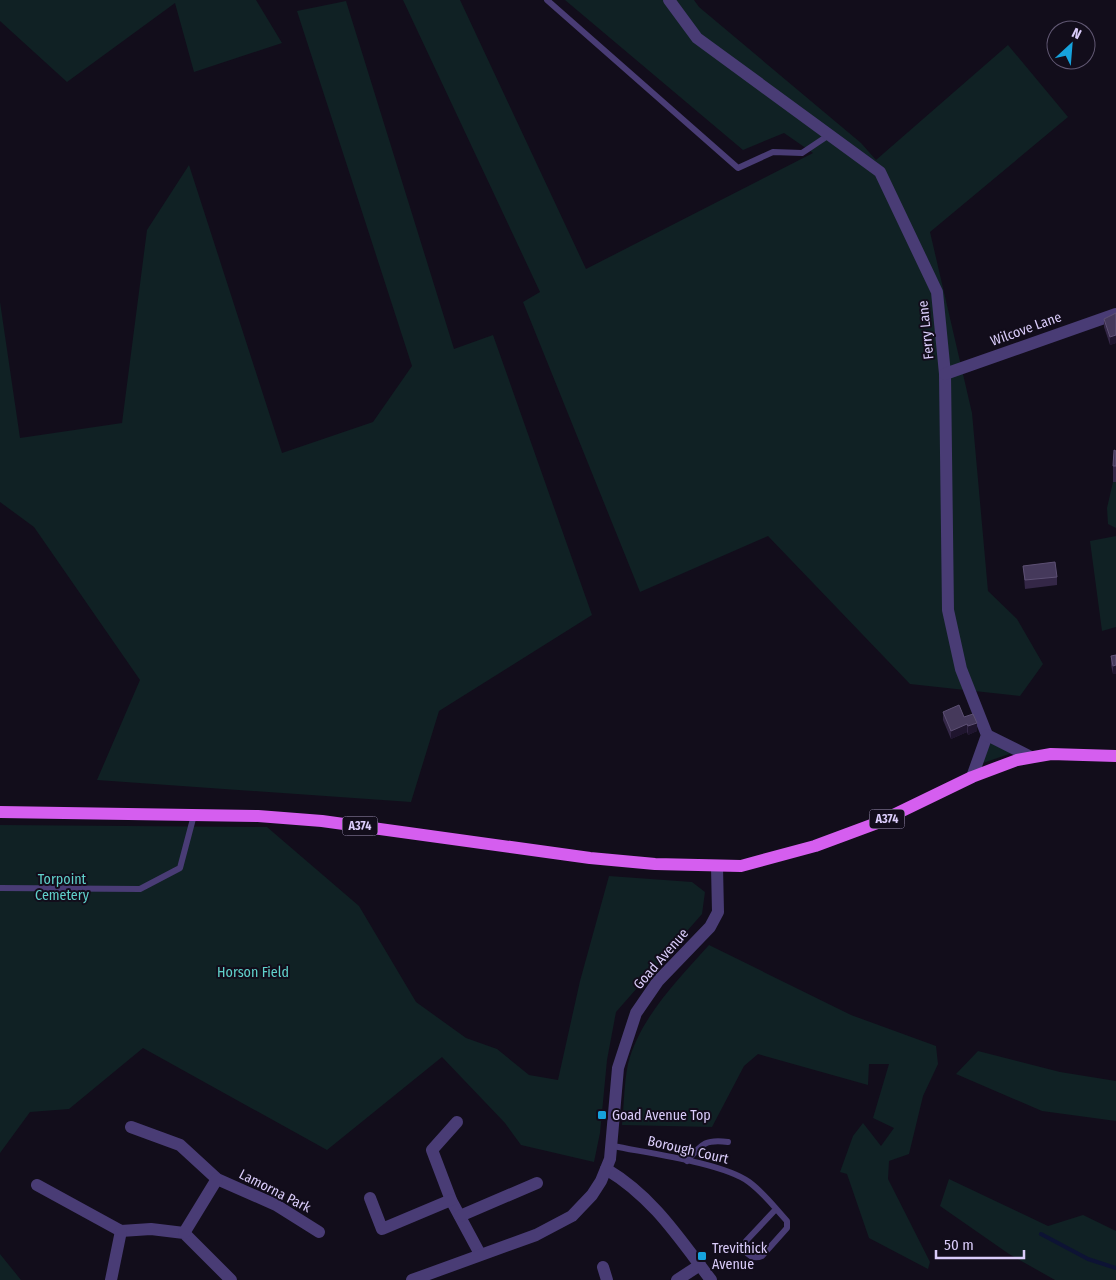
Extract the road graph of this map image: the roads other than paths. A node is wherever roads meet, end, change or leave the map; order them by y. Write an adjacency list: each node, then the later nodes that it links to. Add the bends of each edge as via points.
1 (547, 0): 3 (lane, via 738,168 773,152 802,153)
2 (669, 0): 3 (street, Ferry Lane, via 696,38)
3 (829, 135): 5 (street, Ferry Lane, via 880,172 937,292)
4 (1116, 314): 5 (street, Wilcove Lane)
5 (946, 374): 6 (street, Ferry Lane, via 948,610 961,669)
6 (987, 735): 8 (street); 9 (street)
7 (1116, 756): 8 (main road, A374, via 1051,754)
8 (1031, 757): 9 (main road, A374)
9 (972, 777): 12 (main road, A374, via 877,824 824,843 763,862)
10 (0, 812): 11 (main road, A374)
11 (194, 815): 12 (main road, A374, via 322,821 590,858); 13 (lane, via 180,868 140,890)
12 (717, 867): 17 (street, Goad Avenue, via 718,912 710,927 658,982 636,1013 618,1068)
13 (0, 888)
14 (458, 1122): 24 (street, via 432,1150)
15 (131, 1127): 20 (street, Lamorna Park, via 180,1145)
16 (728, 1142): 18 (lane, via 714,1140 704,1143)
17 (613, 1146): 18 (lane, Borough Court); 19 (street, Goad Avenue)
18 (687, 1162): 25 (lane, Borough Court, via 719,1168 740,1177 757,1188)
19 (606, 1169): 30 (street, Goad Avenue, via 592,1195 572,1216 536,1235); 31 (street, via 641,1193 677,1232)
20 (217, 1179): 28 (street, Lamorna Park); 29 (street, Lamorna Park, via 276,1205)
21 (537, 1183): 26 (street)
22 (37, 1185): 27 (street)
23 (370, 1198): 24 (street, via 382,1229)
24 (451, 1200): 26 (street)
25 (776, 1209): 25 (lane, Borough Court, via 746,1241 745,1251 749,1256 762,1256 787,1228 787,1221)
26 (460, 1216): 30 (street)
27 (121, 1231): 28 (street); 34 (street)
28 (184, 1232): 33 (street)
29 (320, 1232)
30 (480, 1254): 35 (street, Goad Avenue)
31 (700, 1265): 37 (street); 38 (street)
32 (603, 1267): 36 (street)
33 (228, 1279)
34 (111, 1280)
35 (412, 1280)
36 (607, 1280)
37 (677, 1280)
38 (711, 1280)

